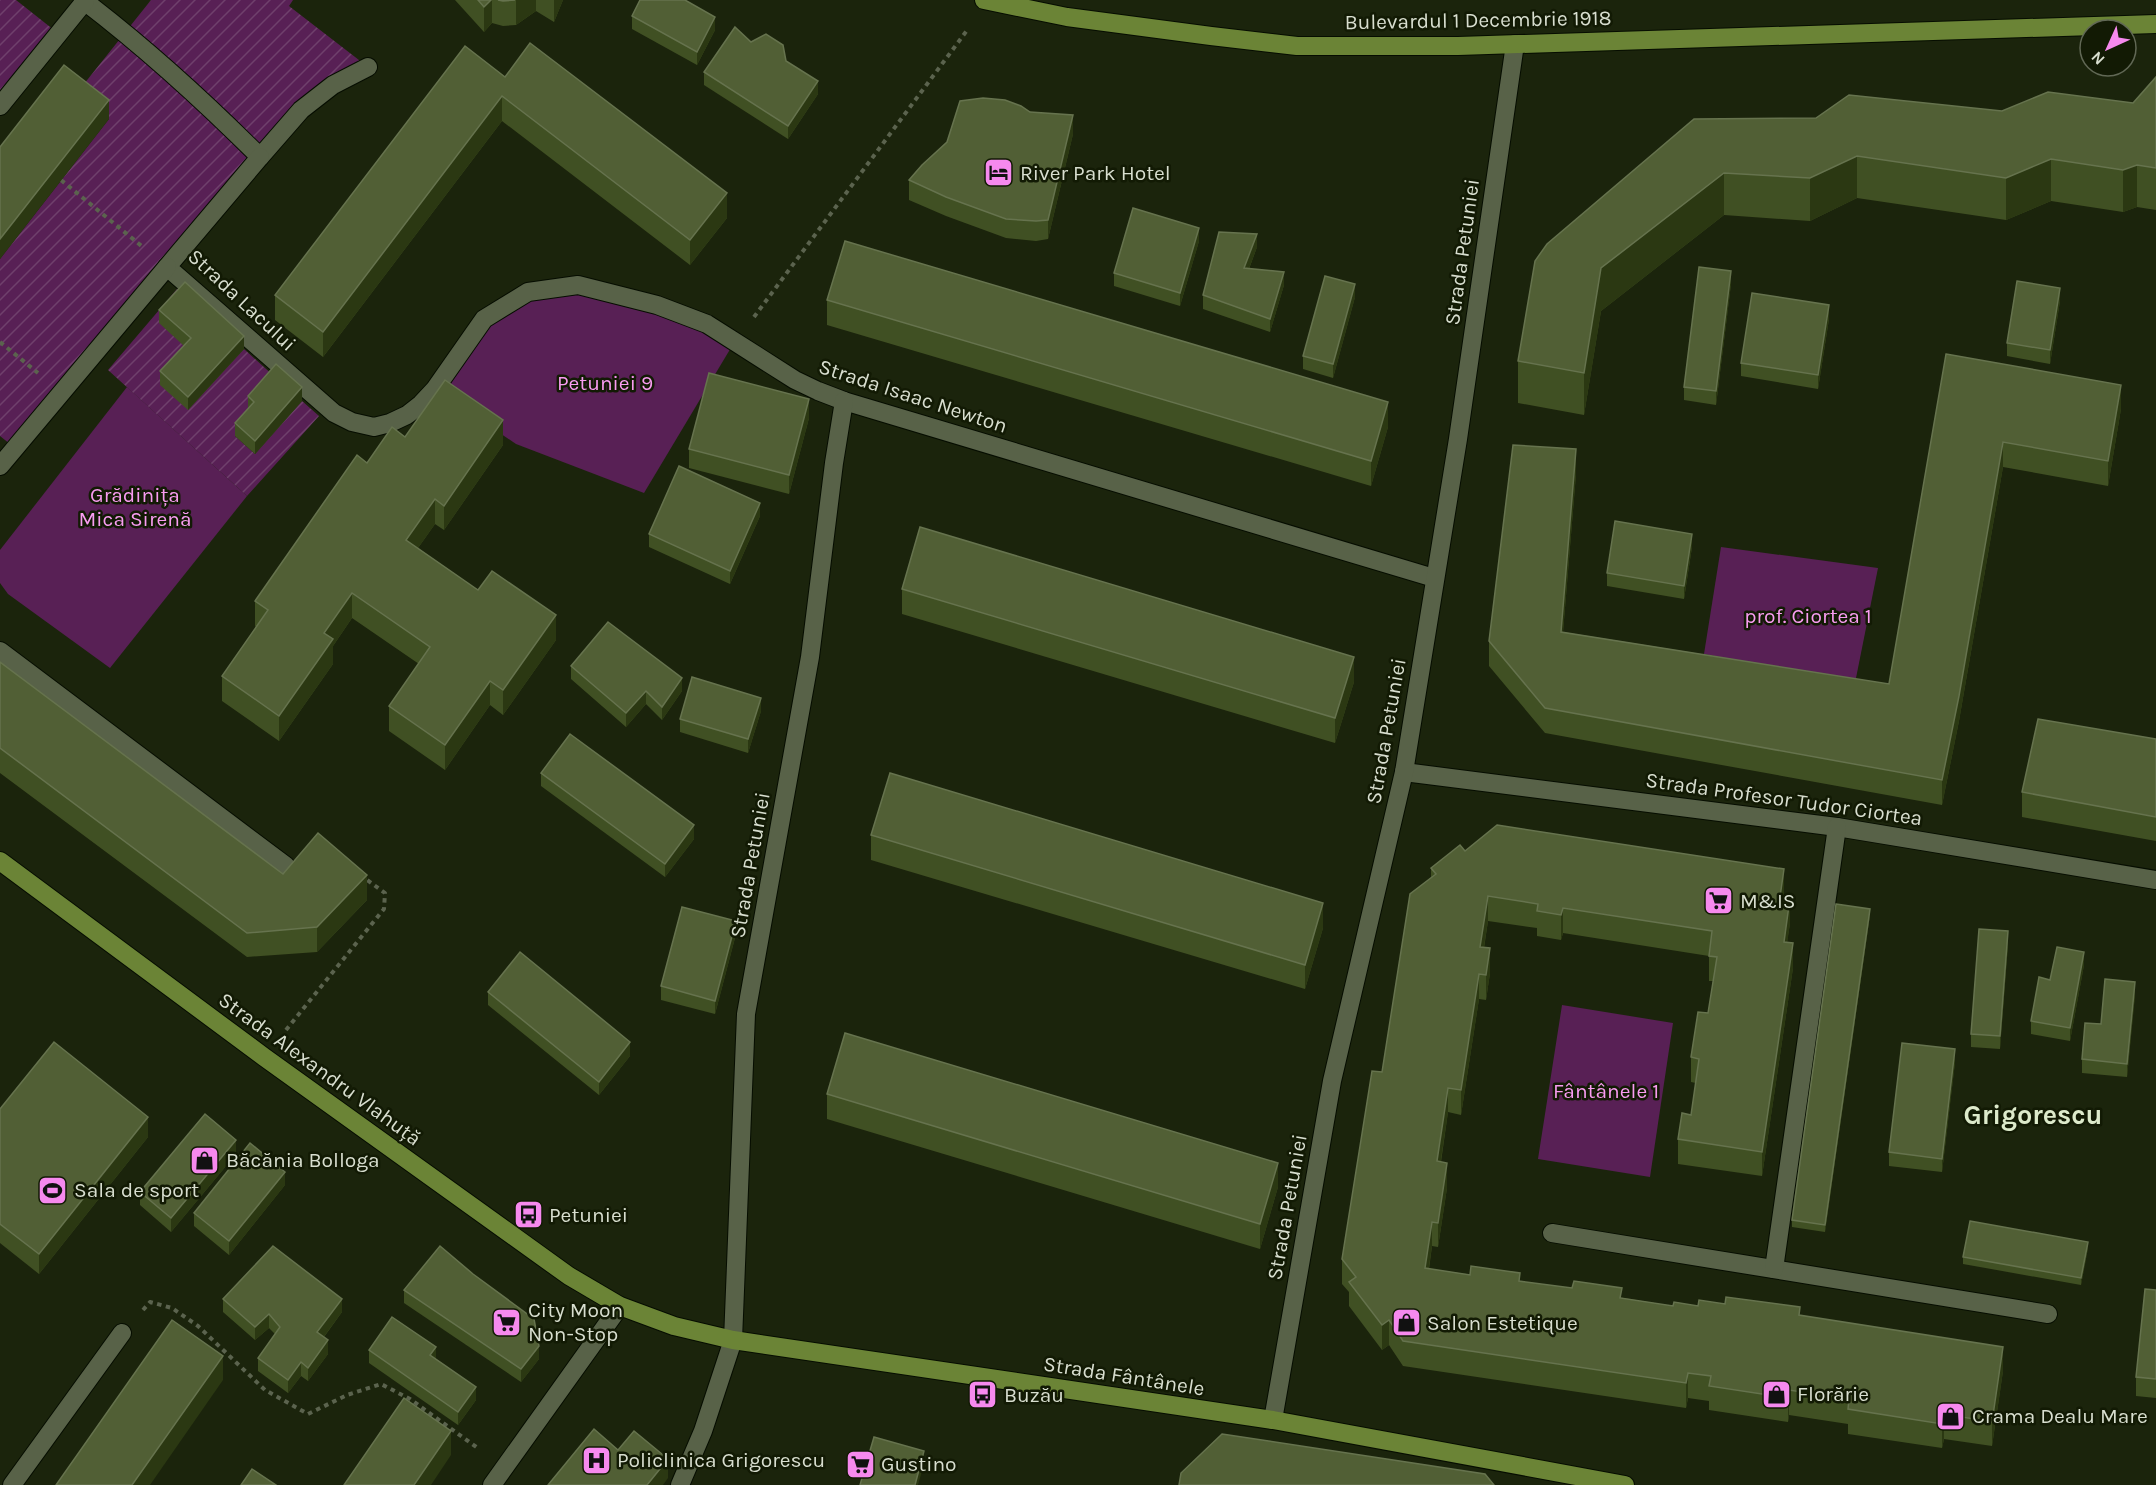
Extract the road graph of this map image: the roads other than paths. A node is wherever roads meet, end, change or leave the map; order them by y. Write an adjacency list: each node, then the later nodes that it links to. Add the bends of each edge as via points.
1 (984, 0): 4 (main road, Bulevardul 1 Decembrie 1918, via 1067,17 1297,46)
2 (84, 1): 6 (street); 7 (street, via 213,109)
3 (2156, 24): 4 (main road, Bulevardul 1 Decembrie 1918)
4 (1515, 44): 12 (street, Strada Petuniei, via 1460,428)
5 (368, 67): 7 (street, Strada Lacului, via 333,85 301,110)
6 (0, 106)
7 (260, 157): 8 (street, Strada Lacului)
8 (167, 267): 10 (street, Strada Lacului); 11 (street)
9 (844, 401): 10 (street, Strada Isaac Newton, via 795,380 707,324 657,305 578,285 528,292 484,319 435,388 406,415 374,427); 12 (street, Strada Isaac Newton); 24 (street, Strada Petuniei, via 810,657 746,1014)
10 (334, 413)
11 (0, 466)
12 (1434, 578): 14 (street, Strada Petuniei)
13 (0, 651): 17 (street)
14 (1404, 772): 15 (street, Strada Profesor Tudor Ciortea); 25 (street, Strada Petuniei, via 1332,1081)
15 (1837, 826): 18 (street, Strada Profesor Tudor Ciortea); 20 (street)
16 (0, 861): 21 (main road, Strada Alexandru Vlahuță, via 283,1071 569,1276)
17 (286, 866)
18 (2156, 880)
19 (1552, 1233): 20 (street)
20 (1774, 1269): 22 (street)
21 (620, 1306): 24 (main road, Strada Fântânele, via 674,1326); 28 (street)
22 (2048, 1314)
23 (122, 1332): 27 (street)
24 (734, 1340): 25 (main road, Strada Fântânele); 29 (street, Strada Petuniei)
25 (1273, 1420): 26 (main road, Strada Fântânele)
26 (1577, 1481): 30 (main road, Strada Fântânele)
27 (12, 1485)
28 (492, 1485)
29 (680, 1485)
30 (1625, 1485)

